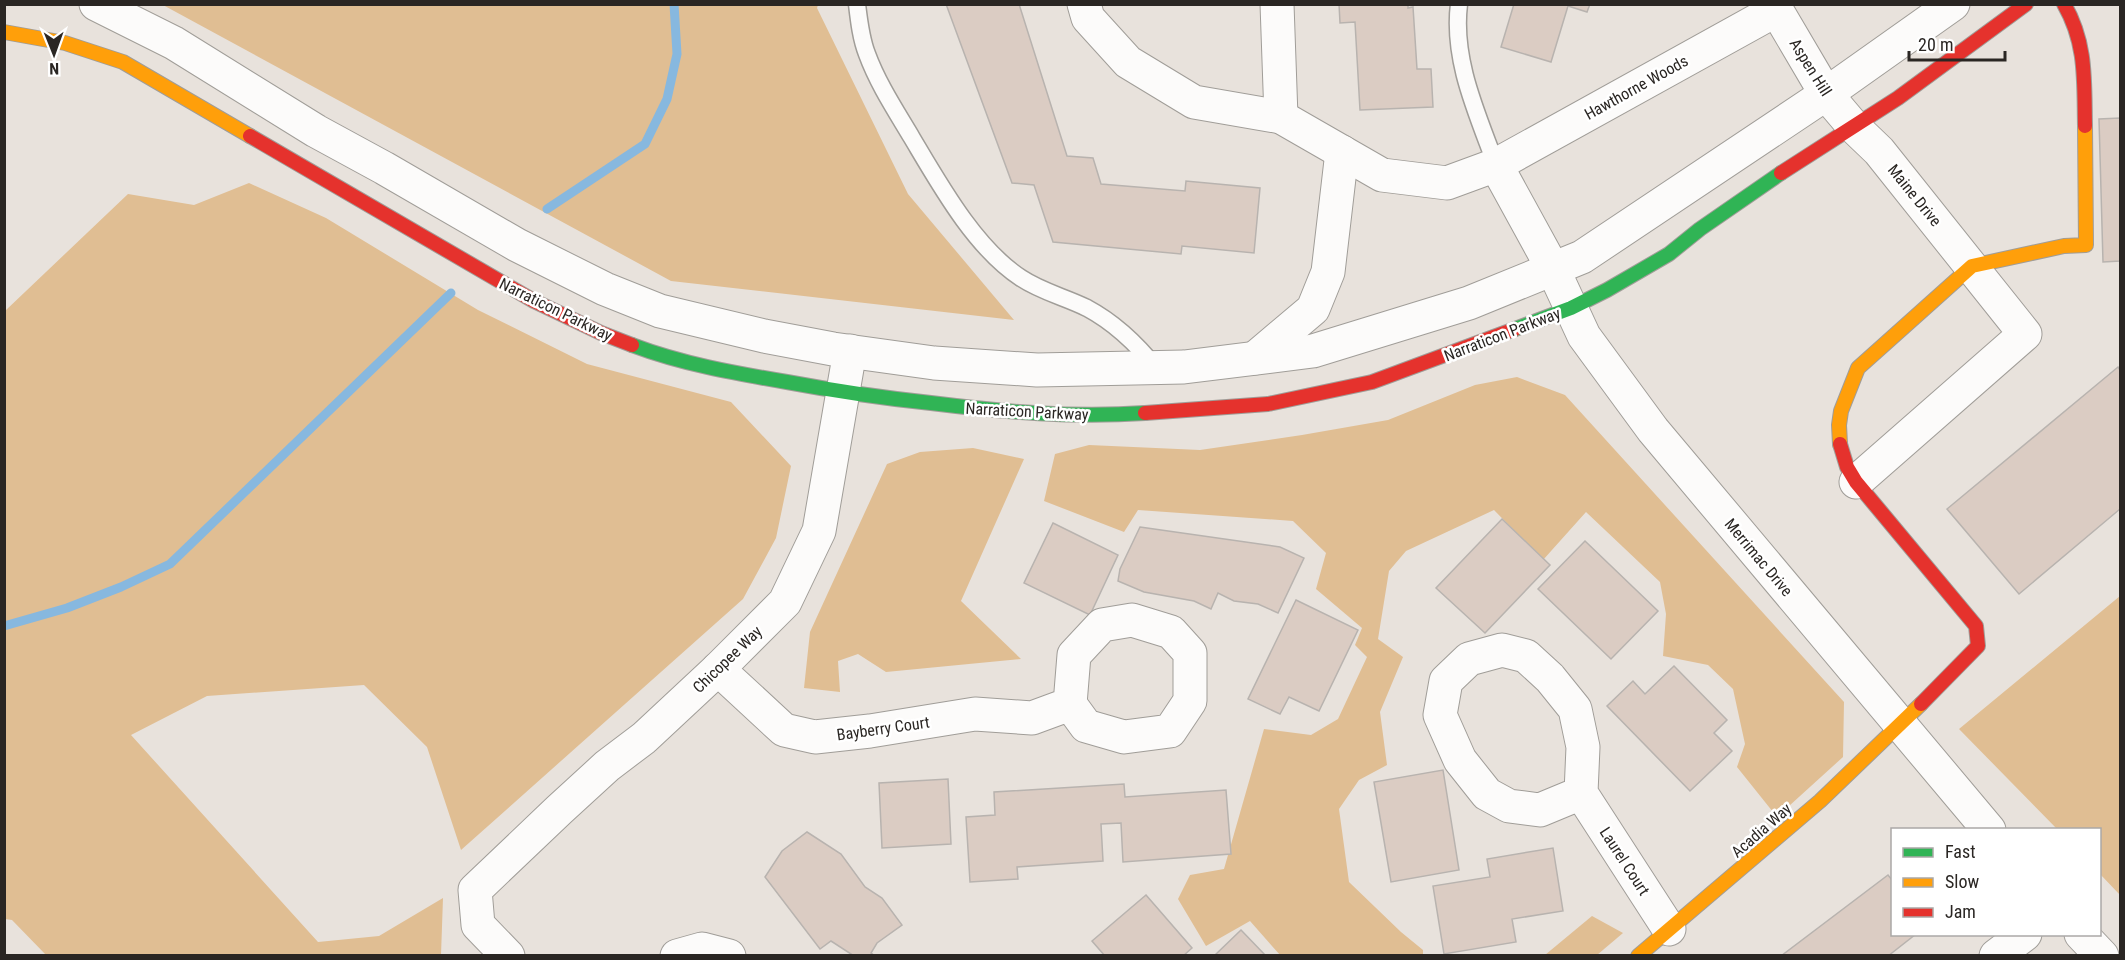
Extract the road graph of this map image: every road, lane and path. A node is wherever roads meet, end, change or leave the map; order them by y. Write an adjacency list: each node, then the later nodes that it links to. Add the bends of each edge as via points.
1 (96, 4): 19 (street, via 174,43 316,131 518,245 605,289 660,311 764,336)
2 (857, 4): 21 (lane, via 866,52 886,95 939,184 989,251 1019,277 1115,326 1136,343)
3 (1084, 4): 12 (street, Hawthorne Woods, via 1088,18 1128,62 1194,102)
4 (1277, 4): 12 (street)
5 (1459, 4): 15 (lane, via 1458,46 1465,78)
6 (1953, 4): 11 (street)
7 (2026, 4): 13 (street, Narraticon Parkway)
8 (2064, 4): 16 (street, via 2082,42 2086,245 2064,246)
9 (1774, 7): 11 (street, Aspen Hill); 15 (street, Hawthorne Woods)
10 (4, 32): 22 (street, Narraticon Parkway, via 85,47 123,62 464,262 602,333 659,355)
11 (1826, 94): 13 (street, Aspen Hill); 17 (street, via 1582,257)
12 (1281, 117): 14 (street, Hawthorne Woods)
13 (1854, 127): 16 (street, Maine Drive, via 1879,151); 18 (street, Narraticon Parkway, via 1804,157 1669,254)
14 (1342, 152): 15 (street, Hawthorne Woods, via 1382,175 1447,183); 20 (street, via 1328,272 1313,309)
15 (1496, 165): 17 (street)
16 (1972, 266): 23 (street, Acadia Way, via 1858,368 1848,386 1839,446 1845,466); 23 (street, Maine Drive, via 2025,334)
17 (1553, 269): 18 (street, Merrimac Drive); 20 (street, via 1469,303 1313,351)
18 (1571, 308): 22 (street, Narraticon Parkway, via 1372,382 1268,404 1059,415); 26 (street, Merrimac Drive, via 1584,336 1653,430)
19 (850, 351): 21 (street, via 934,363 1037,370); 22 (street, Chicopee Way)
20 (1255, 358): 21 (street)
21 (1156, 368)
22 (843, 393): 24 (street, Chicopee Way, via 819,531 784,602)
23 (1856, 482): 26 (street, Acadia Way, via 1976,626 1978,636 1978,646 1969,658)
24 (718, 669): 25 (street, Bayberry Court, via 784,730 815,737 975,714 1032,718); 32 (street, Chicopee Way, via 475,890 478,925)
25 (1070, 704)
26 (1901, 725): 28 (street, Merrimac Drive); 29 (street, Acadia Way, via 1790,828)
27 (1581, 793): 27 (street, via 1583,747 1575,709 1526,656 1502,650 1469,659 1446,681 1440,715 1460,760 1487,794 1509,806 1540,810); 29 (street, Laurel Court)
28 (1987, 828)
29 (1669, 929): 35 (street, Acadia Way)
30 (2022, 936): 36 (street)
31 (2083, 936): 37 (street)
32 (508, 956)
33 (677, 956): 34 (street, via 702,949)
34 (729, 956)
35 (1638, 956)
36 (1996, 956)
37 (2102, 956)

